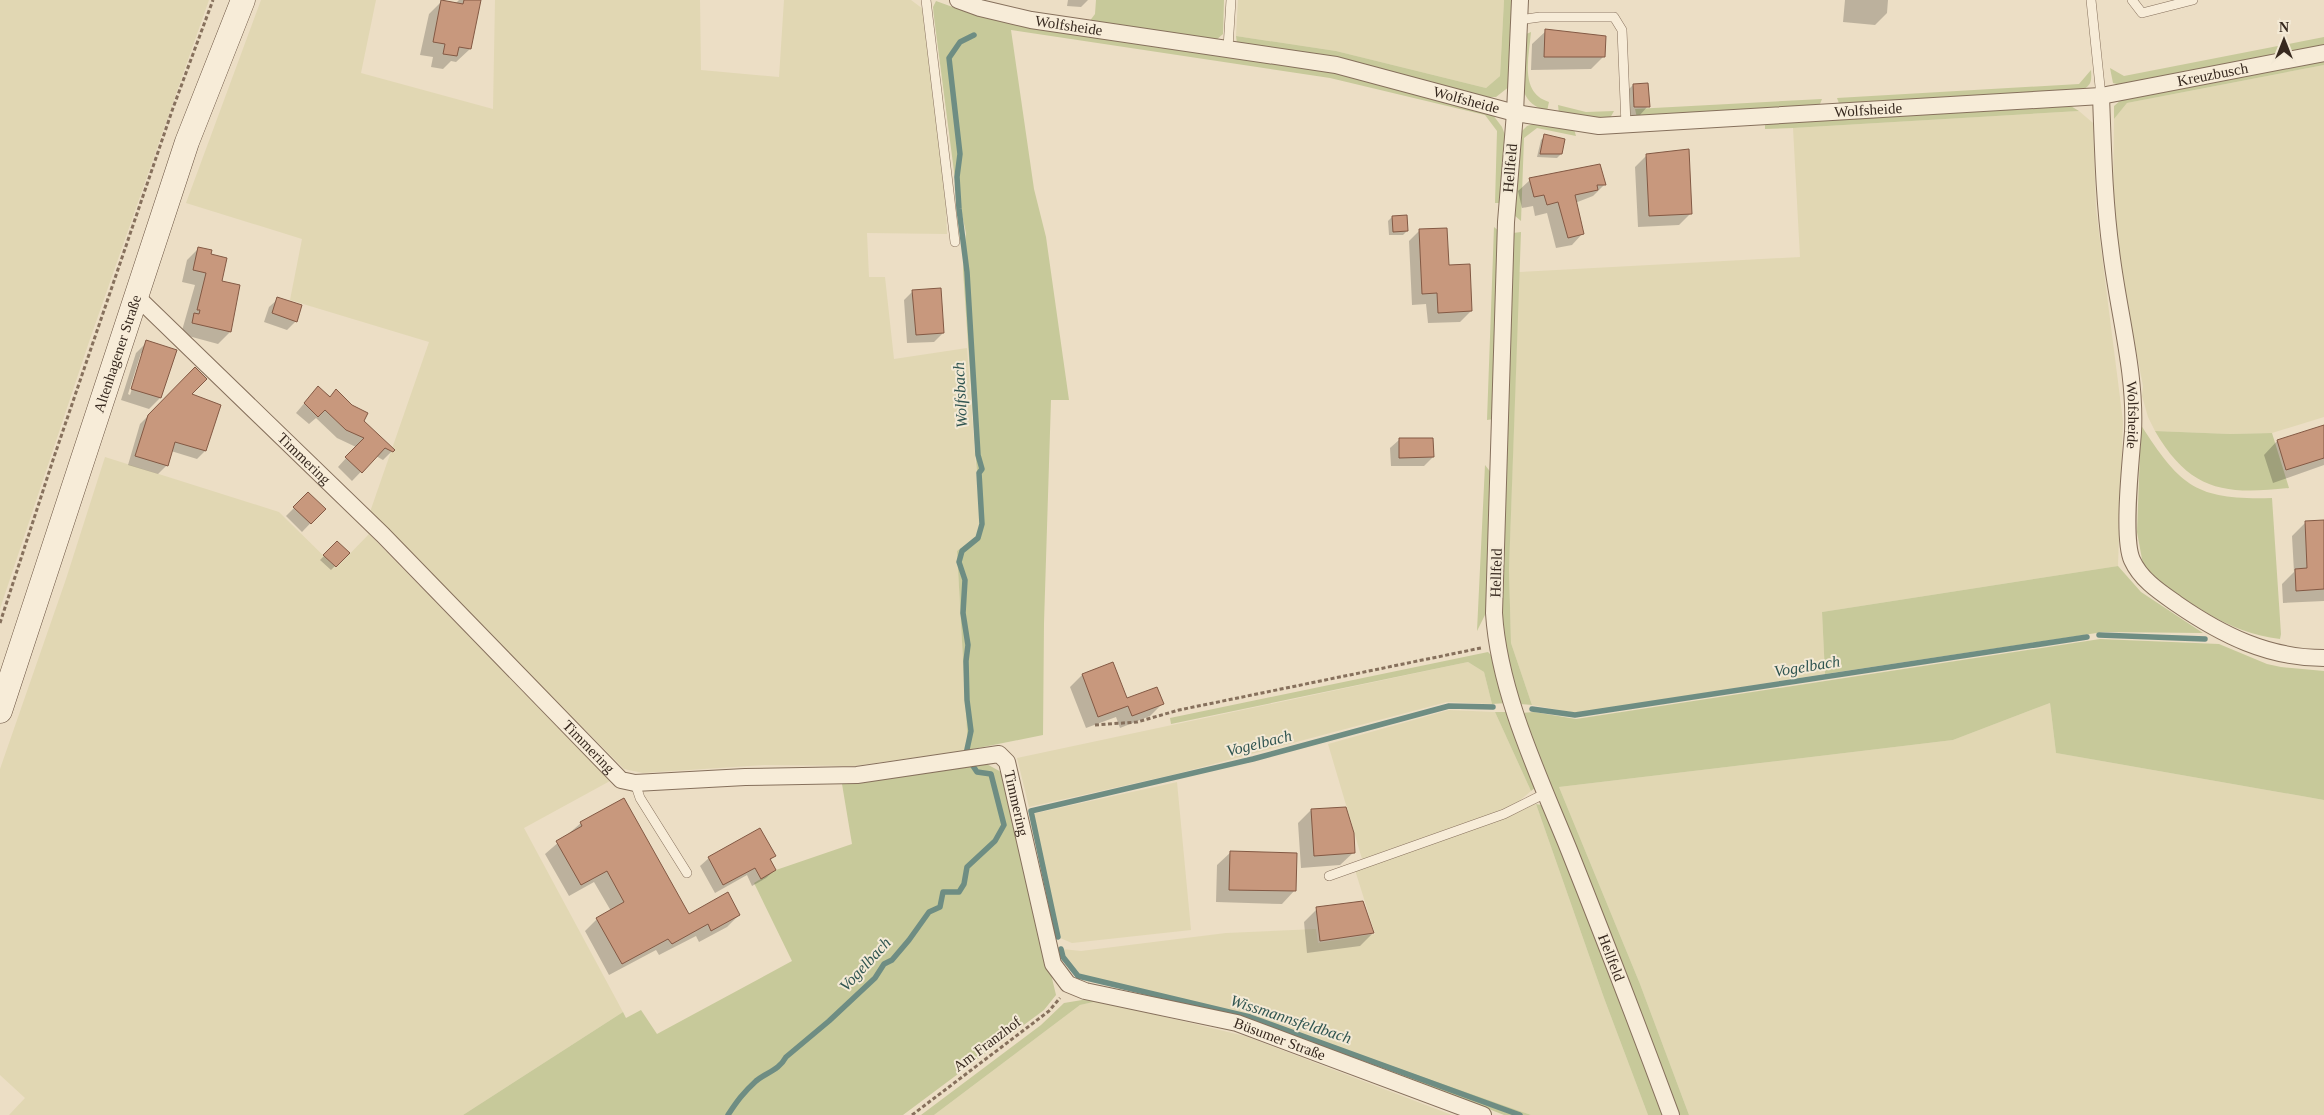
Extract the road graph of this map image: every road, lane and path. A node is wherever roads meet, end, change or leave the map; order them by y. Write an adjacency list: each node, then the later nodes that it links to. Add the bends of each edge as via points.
1 (213, 0): 18 (path, via 173,108)
2 (243, 0): 17 (main road, Altenhagener Straße, via 187,142)
3 (926, 0): 16 (lane)
4 (958, 0): 11 (street, Wolfsheide, via 1031,20)
5 (1231, 0): 11 (lane)
6 (1520, 0): 10 (street, Hellfeld)
7 (2091, 0): 13 (lane)
8 (2132, 0): 9 (lane, via 2142,13)
9 (2193, 0)
10 (1519, 20): 14 (street, Hellfeld); 15 (lane, via 1614,17 1622,30)
11 (1228, 48): 14 (street, Wolfsheide, via 1336,65)
12 (2324, 53): 13 (street, Kreuzbusch)
13 (2101, 96): 15 (street, Wolfsheide); 20 (street, Wolfsheide, via 2106,210 2134,407 2128,524 2131,558 2141,576 2154,588 2212,628 2252,646 2286,655)
14 (1515, 113): 15 (street, Wolfsheide, via 1579,125); 19 (street, Hellfeld, via 1506,222 1494,613)
15 (1626, 125)
16 (955, 242)
17 (136, 296): 21 (main road, Altenhagener Straße); 23 (street, Timmering, via 383,535 621,780)
18 (0, 623)
19 (1496, 645): 22 (path, via 1179,710 1137,722); 24 (street, Hellfeld, via 1512,702)
20 (2324, 658)
21 (0, 710)
22 (1095, 725)
23 (635, 783): 25 (lane, via 640,798); 27 (street, Timmering, via 857,775 999,754 1007,762 1053,964)
24 (1546, 793): 26 (lane, via 1504,814); 30 (street, Hellfeld)
25 (687, 872)
26 (1329, 876)
27 (1068, 984): 28 (path, Am Franzhof, via 1049,1010); 29 (street, Büsumer Straße, via 1085,991 1237,1023)
28 (912, 1115)
29 (1483, 1115)
30 (1671, 1115)

